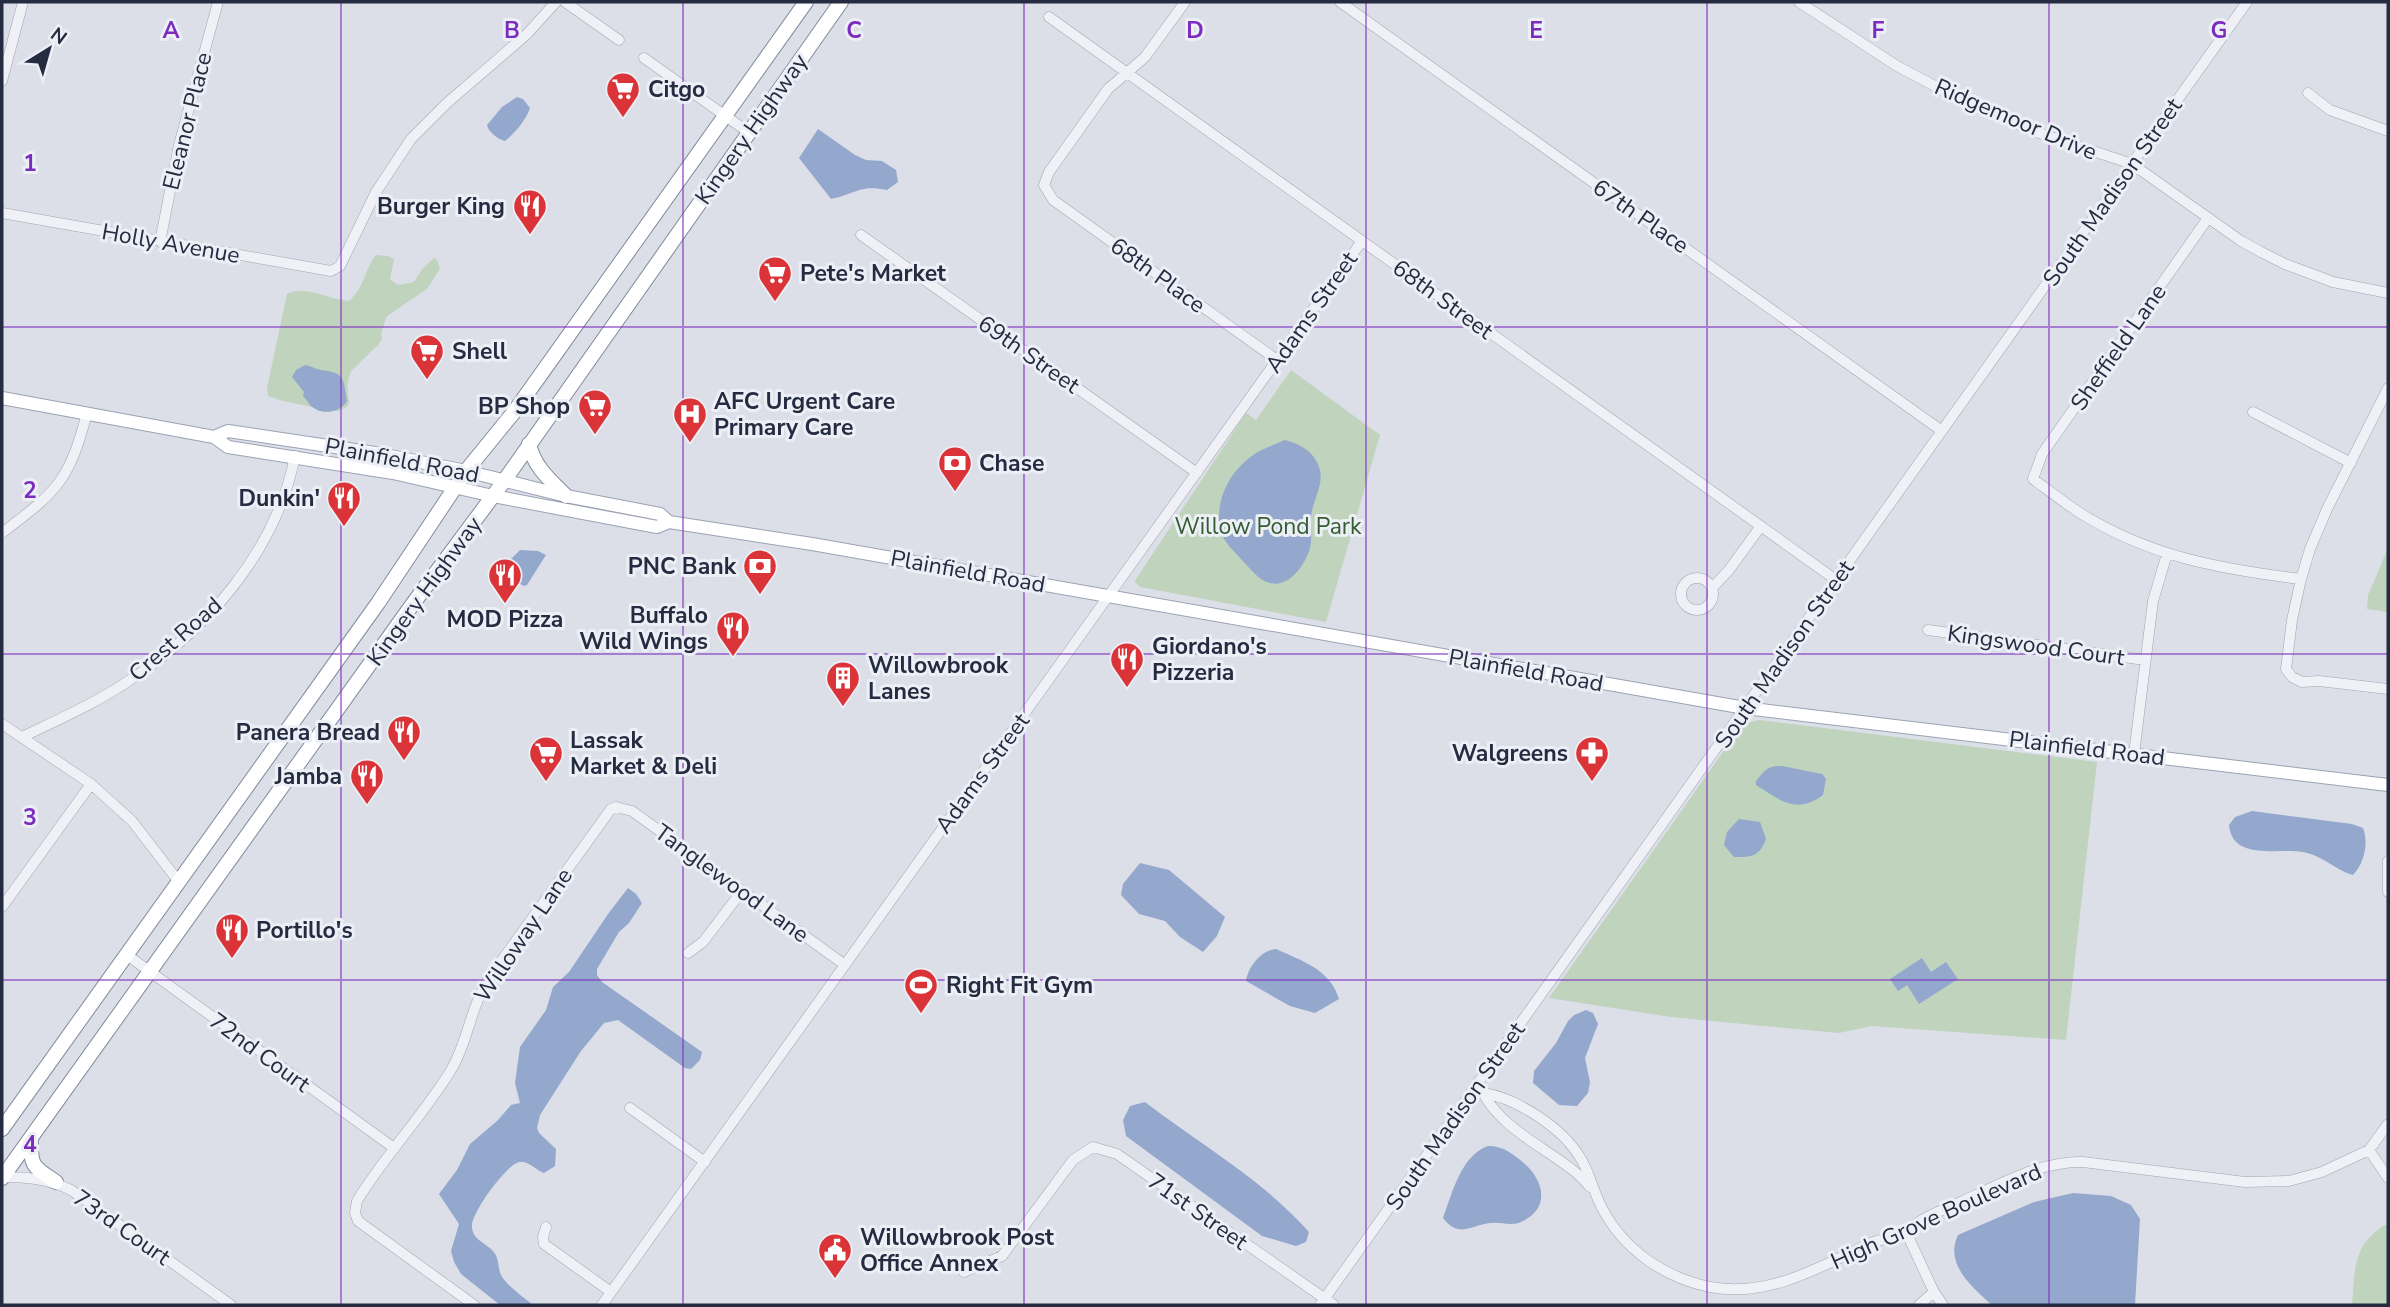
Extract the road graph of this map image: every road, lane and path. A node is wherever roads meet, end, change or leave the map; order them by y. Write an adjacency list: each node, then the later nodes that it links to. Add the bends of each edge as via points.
1 (23, 2): 15 (street)
2 (218, 2): 25 (street, Eleanor Place, via 179,145)
3 (556, 2): 25 (street, Holly Avenue, via 533,29 411,139 376,192 340,266 331,271)
4 (565, 2): 12 (street)
5 (806, 2): 17 (highway, Kingery Highway)
6 (841, 2): 19 (highway, Kingery Highway)
7 (1185, 2): 14 (street, via 1145,57)
8 (1340, 2): 32 (street, 67th Place)
9 (1799, 2): 20 (street, Ridgemoor Drive, via 1897,66 1965,102)
10 (2247, 2): 20 (street, South Madison Street)
11 (1049, 17): 14 (street, 68th Street)
12 (619, 40)
13 (644, 58): 17 (street)
14 (1126, 73): 24 (street, 68th Street); 27 (street, 68th Place, via 1108,89 1044,185 1053,200)
15 (2, 81)
16 (2308, 93): 18 (street, via 2330,110)
17 (724, 116): 19 (street); 37 (highway, Kingery Highway, via 514,412)
18 (2388, 131)
19 (748, 132): 34 (highway, Kingery Highway)
20 (2132, 164): 22 (street, Ridgemoor Drive); 32 (street, South Madison Street)
21 (2, 213): 25 (street, Holly Avenue)
22 (2208, 218): 26 (street, Ridgemoor Drive, via 2285,264 2333,282); 46 (street, Sheffield Lane, via 2042,454 2033,479 2101,525)
23 (861, 235): 38 (street, 69th Street)
24 (1362, 241): 27 (street, Adams Street); 44 (street, 68th Street)
25 (160, 242)
26 (2388, 293)
27 (1277, 360): 38 (street, Adams Street)
28 (2388, 388): 36 (street)
29 (2, 398): 31 (main road, Plainfield Road)
30 (2253, 412): 36 (street)
31 (87, 413): 33 (main road, Plainfield Road); 45 (street, via 63,479 46,499)
32 (1942, 431): 48 (street, South Madison Street)
33 (214, 437): 35 (main road, Plainfield Road, via 228,447); 37 (main road, Plainfield Road, via 228,431 290,439)
34 (528, 444): 39 (highway, Kingery Highway); 42 (highway, via 538,468)
35 (295, 456): 40 (main road, Plainfield Road); 56 (street, Crest Road, via 274,522 259,551 199,624 127,682)
36 (2351, 463): 47 (street, via 2320,526)
37 (466, 471): 39 (main road, Plainfield Road); 40 (highway, Kingery Highway)
38 (1197, 473): 50 (street, Adams Street)
39 (504, 481): 41 (highway, Kingery Highway); 42 (main road, Plainfield Road)
40 (455, 488): 41 (main road, Plainfield Road); 62 (highway, Kingery Highway, via 379,603)
41 (493, 496): 43 (main road, Plainfield Road, via 657,527); 69 (highway, Kingery Highway)
42 (566, 496): 43 (main road, Plainfield Road, via 660,514)
43 (669, 522): 50 (main road, Plainfield Road)
44 (1761, 526): 48 (street, 68th Street); 49 (street)
45 (2, 533)
46 (2167, 554): 47 (street, via 2227,569); 52 (street, via 2153,601)
47 (2301, 579): 53 (street, via 2286,668 2292,677 2302,682)
48 (1836, 580): 54 (street, South Madison Street)
49 (1712, 587)
50 (1108, 596): 54 (main road, Plainfield Road); 68 (street, Adams Street)
51 (1928, 630): 52 (street, Kingswood Court)
52 (2145, 660): 57 (street)
53 (2388, 690)
54 (1745, 708): 57 (main road, Plainfield Road); 86 (street, South Madison Street)
55 (2, 724): 56 (street)
56 (22, 737): 58 (street)
57 (2134, 754): 59 (main road, Plainfield Road)
58 (91, 784): 62 (street, via 132,821); 65 (street)
59 (2388, 785)
60 (616, 807): 63 (street, Tanglewood Lane, via 632,811); 74 (street, Willoway Lane, via 605,815 487,981 451,1070)
61 (2388, 861): 64 (street)
62 (179, 881): 67 (highway, Kingery Highway)
63 (742, 891): 66 (street, via 703,942); 68 (street, Tanglewood Lane)
64 (2388, 892)
65 (2, 907)
66 (688, 953)
67 (127, 955): 69 (street, 72nd Court); 72 (highway, Kingery Highway)
68 (845, 965): 76 (street, Adams Street)
69 (149, 971): 73 (highway, Kingery Highway); 74 (street, 72nd Court)
70 (630, 1108): 76 (street)
71 (2388, 1124): 75 (street)
72 (2, 1129)
73 (31, 1138): 77 (highway, Kingery Highway); 79 (highway, via 34,1166)
74 (394, 1149): 88 (street, Willoway Lane, via 357,1201 358,1221)
75 (2370, 1150): 78 (street); 82 (street, High Grove Boulevard, via 2290,1181 2245,1182 2071,1162 2021,1174 1924,1219)
76 (705, 1162): 84 (street, Adams Street)
77 (2, 1177): 79 (street, 73rd Court)
78 (2388, 1178)
79 (56, 1182): 87 (street, 73rd Court)
80 (1593, 1190): 80 (street, High Grove Boulevard, via 1582,1160 1553,1126 1502,1096 1483,1093 1492,1110 1572,1168); 82 (street, High Grove Boulevard, via 1608,1219 1638,1253 1673,1276 1713,1287 1759,1288 1784,1282)
81 (546, 1227): 84 (street, via 544,1244)
82 (1906, 1232): 85 (street)
83 (964, 1272): 86 (street, 71st Street, via 1002,1256 1077,1156 1093,1147 1110,1151)
84 (611, 1292): 89 (street, Adams Street)
85 (1934, 1292): 91 (street); 92 (street)
86 (1322, 1302): 90 (street, 71st Street)
87 (231, 1305)
88 (474, 1305)
89 (602, 1305)
90 (1334, 1305)
91 (1919, 1305)
92 (1943, 1305)

